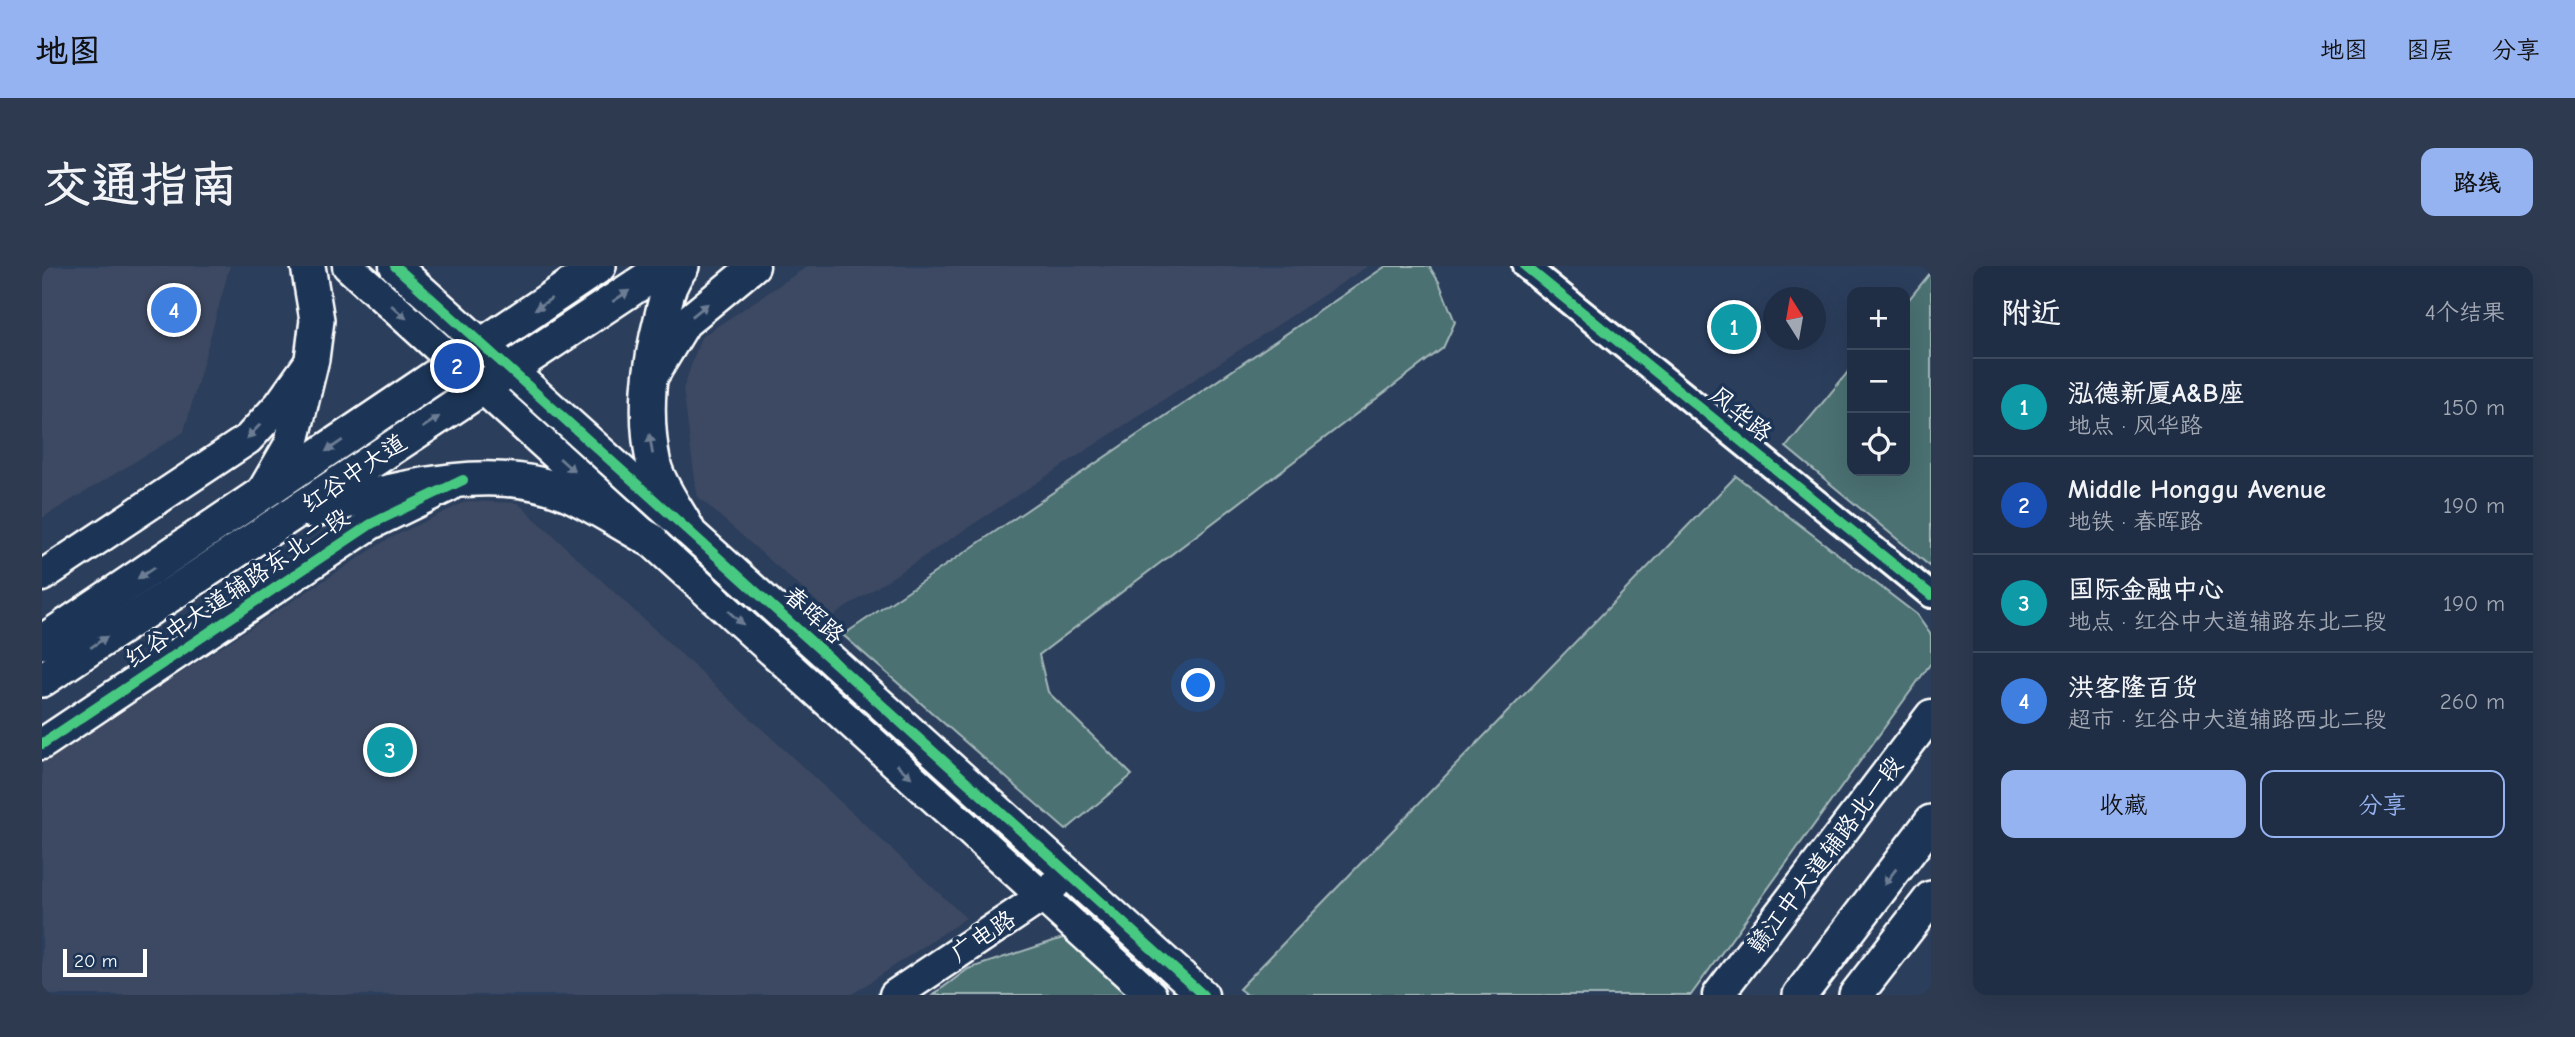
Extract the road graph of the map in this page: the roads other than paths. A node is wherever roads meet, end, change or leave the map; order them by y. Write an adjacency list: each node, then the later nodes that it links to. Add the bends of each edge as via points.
1 (308, 266): 10 (main road, via 317,320)
2 (348, 266): 11 (street, one-way to 11)
3 (395, 266): 9 (street, 春晖路)
4 (599, 266): 9 (main road, 红谷中大道, one-way to 9)
5 (666, 266): 12 (main road, 红谷中大道, one-way to 5)
6 (682, 266): 13 (main road, via 671,279)
7 (754, 266): 13 (street, one-way to 7, via 685,323)
8 (1525, 266): 21 (street, 风华路)
9 (483, 344): 11 (main road, 红谷中大道); 12 (street, 春晖路)
10 (312, 359): 16 (main road, via 291,444); 20 (street, one-way to 20, via 248,439)
11 (456, 363): 14 (street); 16 (main road, 红谷中大道, one-way to 16)
12 (510, 369): 14 (main road, 红谷中大道); 18 (street, 春晖路)
13 (648, 386): 18 (main road, one-way to 13, via 655,468)
14 (482, 388): 17 (main road, 红谷中大道, one-way to 14); 19 (street, one-way to 19)
15 (463, 480): 17 (main road, via 384,492); 19 (main road, via 526,482 569,494); 25 (street, 红谷中大道辅路东北二段, via 371,524)
16 (263, 494): 22 (main road, 红谷中大道, one-way to 22)
17 (289, 516): 23 (main road, 红谷中大道, one-way to 17)
18 (687, 528): 27 (street, 春晖路)
19 (651, 540): 28 (street, one-way to 28)
20 (42, 576)
21 (1931, 595)
22 (42, 642)
23 (42, 680)
24 (1931, 715): 33 (street, 赣江中大道辅路北一段)
25 (42, 744)
26 (1931, 822): 34 (main road, one-way to 34)
27 (1068, 872): 28 (street, 广电路); 32 (street, 春晖路)
28 (1043, 897): 30 (street, 广电路); 31 (street)
29 (1931, 898): 35 (main road)
30 (895, 995)
31 (1151, 995)
32 (1203, 995)
33 (1718, 995)
34 (1800, 995)
35 (1856, 995)

